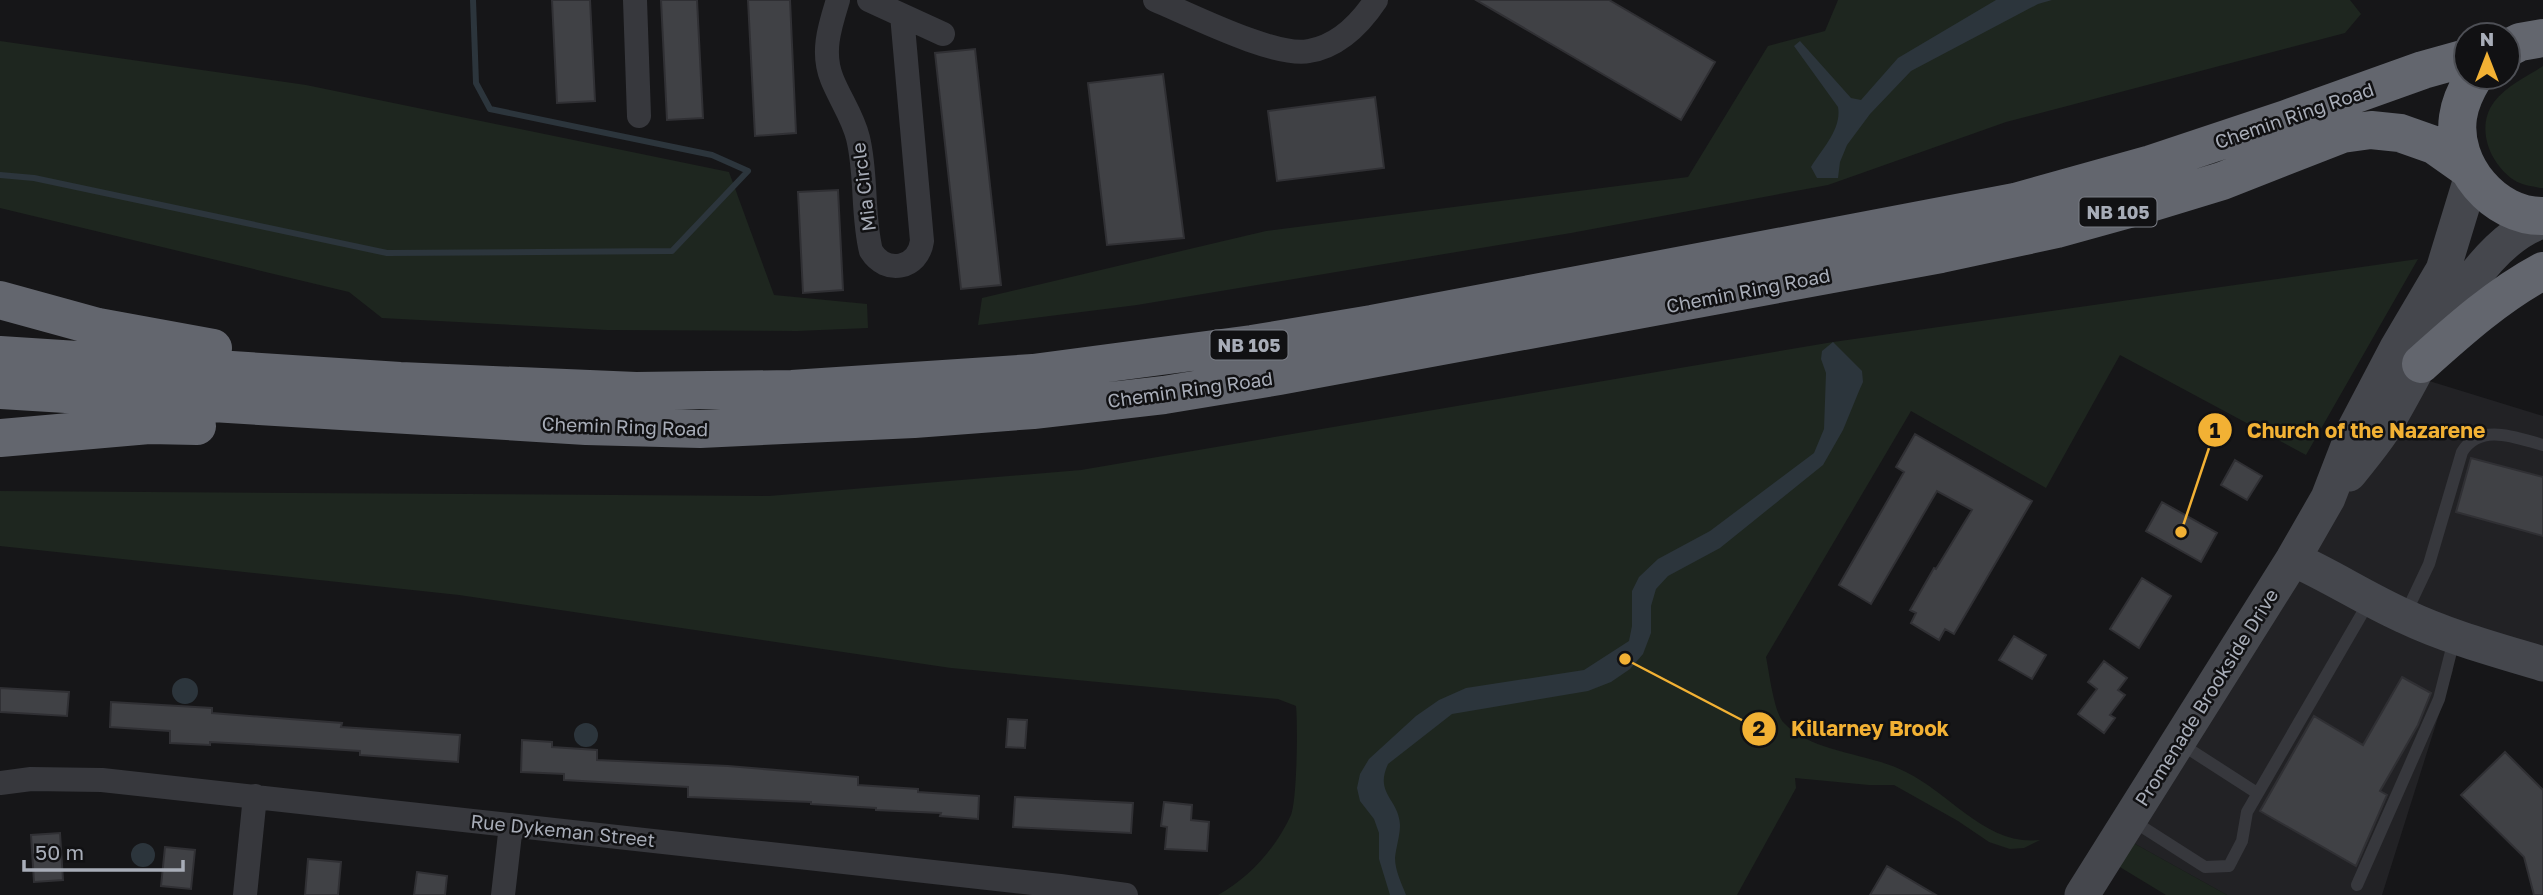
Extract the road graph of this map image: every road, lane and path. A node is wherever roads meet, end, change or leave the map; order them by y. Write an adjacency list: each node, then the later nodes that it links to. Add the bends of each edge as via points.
1 (635, 0): 10 (street)
2 (838, 0): 6 (street, Mia Circle, via 826,57 858,139 871,251 882,264 898,267 918,256 922,241)
3 (869, 0): 6 (street)
4 (1155, 0): 5 (street, via 1272,48 1307,52 1338,40 1364,20)
5 (1376, 0)
6 (902, 15): 7 (street)
7 (943, 34)
8 (2452, 62): 18 (highway, Chemin Ring Road / NB 105, via 2151,164 2015,202 1372,324 1033,373 792,389)
9 (2465, 91): 11 (highway, via 2458,118 2459,144)
10 (639, 116)
11 (2470, 172): 12 (highway, Chemin Ring Road, via 2485,192 2508,208); 19 (highway, Chemin Ring Road / NB 105, via 2434,145 2371,130 2333,138 2222,181 2057,229 1279,376 1046,409 914,419 700,429); 22 (street, Promenade Brookside Drive, via 2443,270 2356,428)
12 (2543, 219): 16 (street, Promenade Brookside Drive, via 2506,242 2480,268)
13 (2543, 271): 16 (highway, via 2512,289)
14 (0, 300): 18 (highway, via 98,327 208,348 542,378)
15 (0, 355): 18 (highway, Chemin Ring Road / NB 105)
16 (2421, 364): 22 (street, Promenade Brookside Drive, via 2381,433)
17 (0, 390): 19 (highway, Chemin Ring Road / NB 105)
18 (636, 391)
19 (586, 426): 20 (highway, via 507,433 401,433 149,425)
20 (0, 438)
21 (2543, 444): 25 (lane, via 2500,433 2467,444 2429,564)
22 (2328, 498): 23 (street, Promenade Brookside Drive)
23 (2292, 559): 24 (street); 28 (street, Promenade Brookside Drive)
24 (2371, 598): 25 (street); 30 (lane)
25 (2404, 616): 26 (street)
26 (2455, 636): 27 (street); 34 (lane, via 2439,699)
27 (2543, 664)
28 (2178, 741): 30 (lane); 32 (street, Promenade Brookside Drive)
29 (0, 783): 31 (street, Rue Dykeman Street, via 102,780)
30 (2257, 793): 32 (lane, via 2229,866 2205,866)
31 (255, 796): 33 (street, Rue Dykeman Street); 35 (street)
32 (2130, 819): 38 (street, Promenade Brookside Drive)
33 (511, 825): 36 (street); 37 (street, Rue Dykeman Street)
34 (2357, 885)
35 (245, 895)
36 (503, 895)
37 (1126, 895)
38 (2082, 895)

